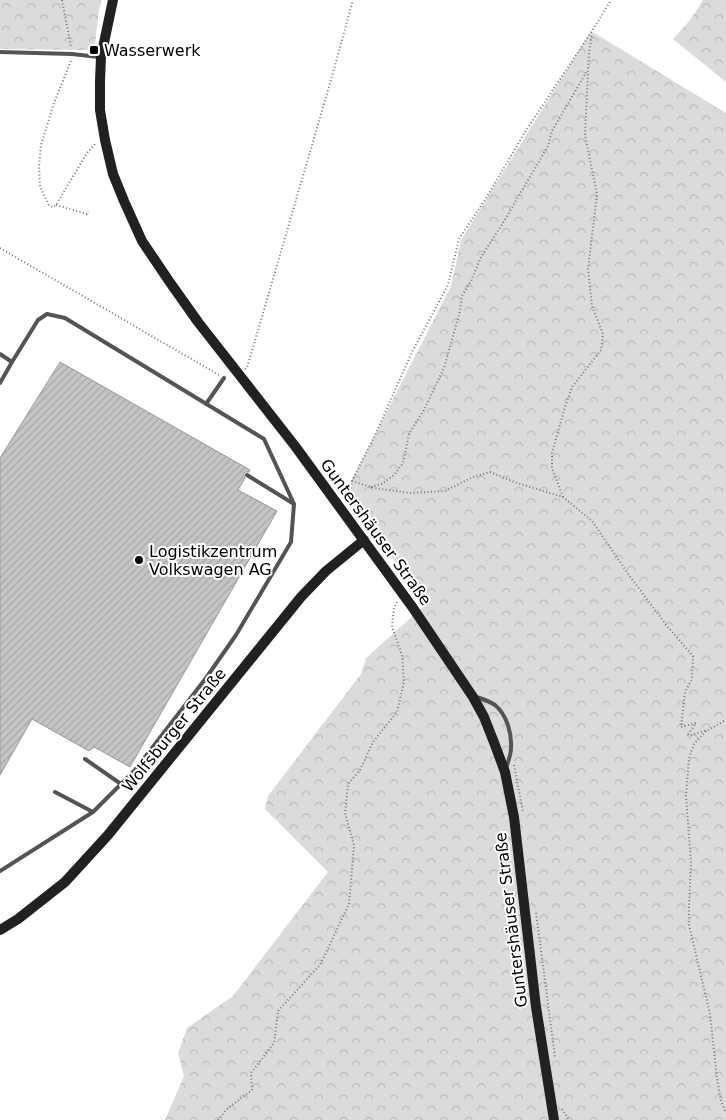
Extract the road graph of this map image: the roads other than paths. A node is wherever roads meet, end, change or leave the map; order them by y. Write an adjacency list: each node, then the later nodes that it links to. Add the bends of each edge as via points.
1 (114, 0): 3 (street, Guntershäuser Straße)
2 (0, 52): 3 (lane)
3 (102, 57): 11 (street, Guntershäuser Straße, via 100,110 105,140 113,174 142,241)
4 (0, 354): 5 (lane)
5 (12, 362): 7 (lane); 8 (lane, via 38,320 47,314 55,315)
6 (224, 378): 8 (lane)
7 (0, 383)
8 (206, 404): 10 (lane, via 264,439)
9 (247, 475): 10 (lane)
10 (294, 504): 15 (lane, via 291,542 236,635 135,770)
11 (364, 540): 12 (street, Guntershäuser Straße); 19 (street, Wolfsburger Straße, via 326,571 301,597 108,835 65,882)
12 (473, 696): 14 (street, Guntershäuser Straße); 14 (lane, via 495,705 506,722 511,750)
13 (85, 759): 15 (lane)
14 (505, 772): 20 (street, Guntershäuser Straße, via 514,817 536,1007)
15 (121, 784): 17 (lane)
16 (55, 792): 17 (lane)
17 (93, 812): 18 (lane)
18 (0, 871)
19 (0, 930)
20 (554, 1120)

